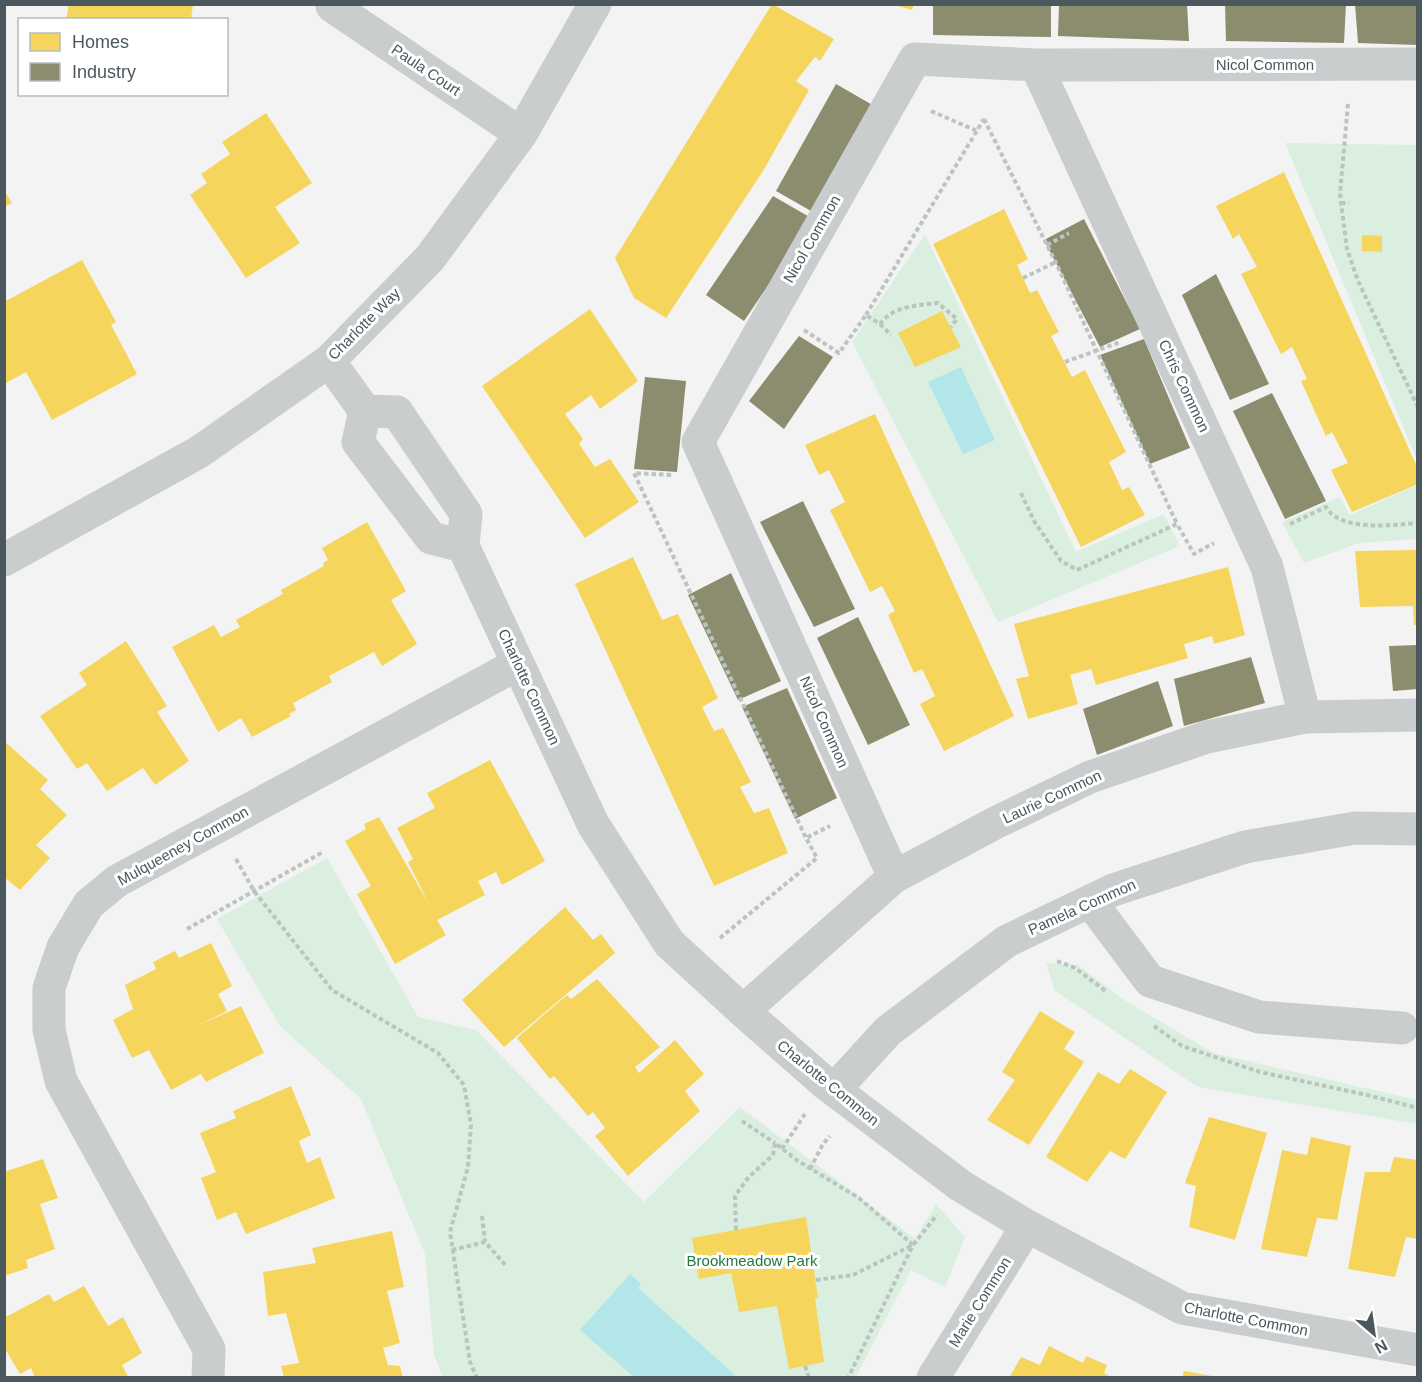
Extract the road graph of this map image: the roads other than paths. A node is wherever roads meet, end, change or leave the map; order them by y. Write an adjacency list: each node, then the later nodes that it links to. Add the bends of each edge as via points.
1 (595, 4): 5 (street, Charlotte Way)
2 (332, 6): 5 (street, Paula Court)
3 (1418, 64): 4 (street, Nicol Common)
4 (1036, 65): 12 (street, Chris Common, via 1267,567); 14 (street, Nicol Common, via 915,59 698,442)
5 (521, 134): 6 (street, Charlotte Way, via 429,258)
6 (329, 361): 7 (street); 9 (street, Charlotte Way, via 199,452)
7 (365, 411): 8 (street, via 358,442 431,538); 8 (street, via 397,411 466,514)
8 (463, 546): 10 (street, Charlotte Common)
9 (4, 560)
10 (518, 664): 16 (street, Charlotte Common, via 593,824 669,943); 21 (street, Mulqueeney Common, via 117,881 89,904 63,947 48,988 49,1030 60,1081 208,1349)
11 (1418, 715): 12 (street, Laurie Common)
12 (1305, 717): 14 (street, Laurie Common, via 1207,737 1090,777)
13 (1418, 829): 15 (street, Pamela Common, via 1355,828 1245,847 1113,890)
14 (894, 877): 16 (street, Laurie Common)
15 (1090, 902): 17 (street, via 1150,981 1259,1017); 18 (street, Pamela Common, via 1007,941 888,1031)
16 (743, 1011): 18 (street, Charlotte Common)
17 (1402, 1028)
18 (834, 1090): 19 (street, Charlotte Common, via 961,1186)
19 (1027, 1226): 20 (street, Charlotte Common, via 1182,1308); 22 (street, Marie Common)
20 (1418, 1350)
21 (208, 1377)
22 (933, 1377)

